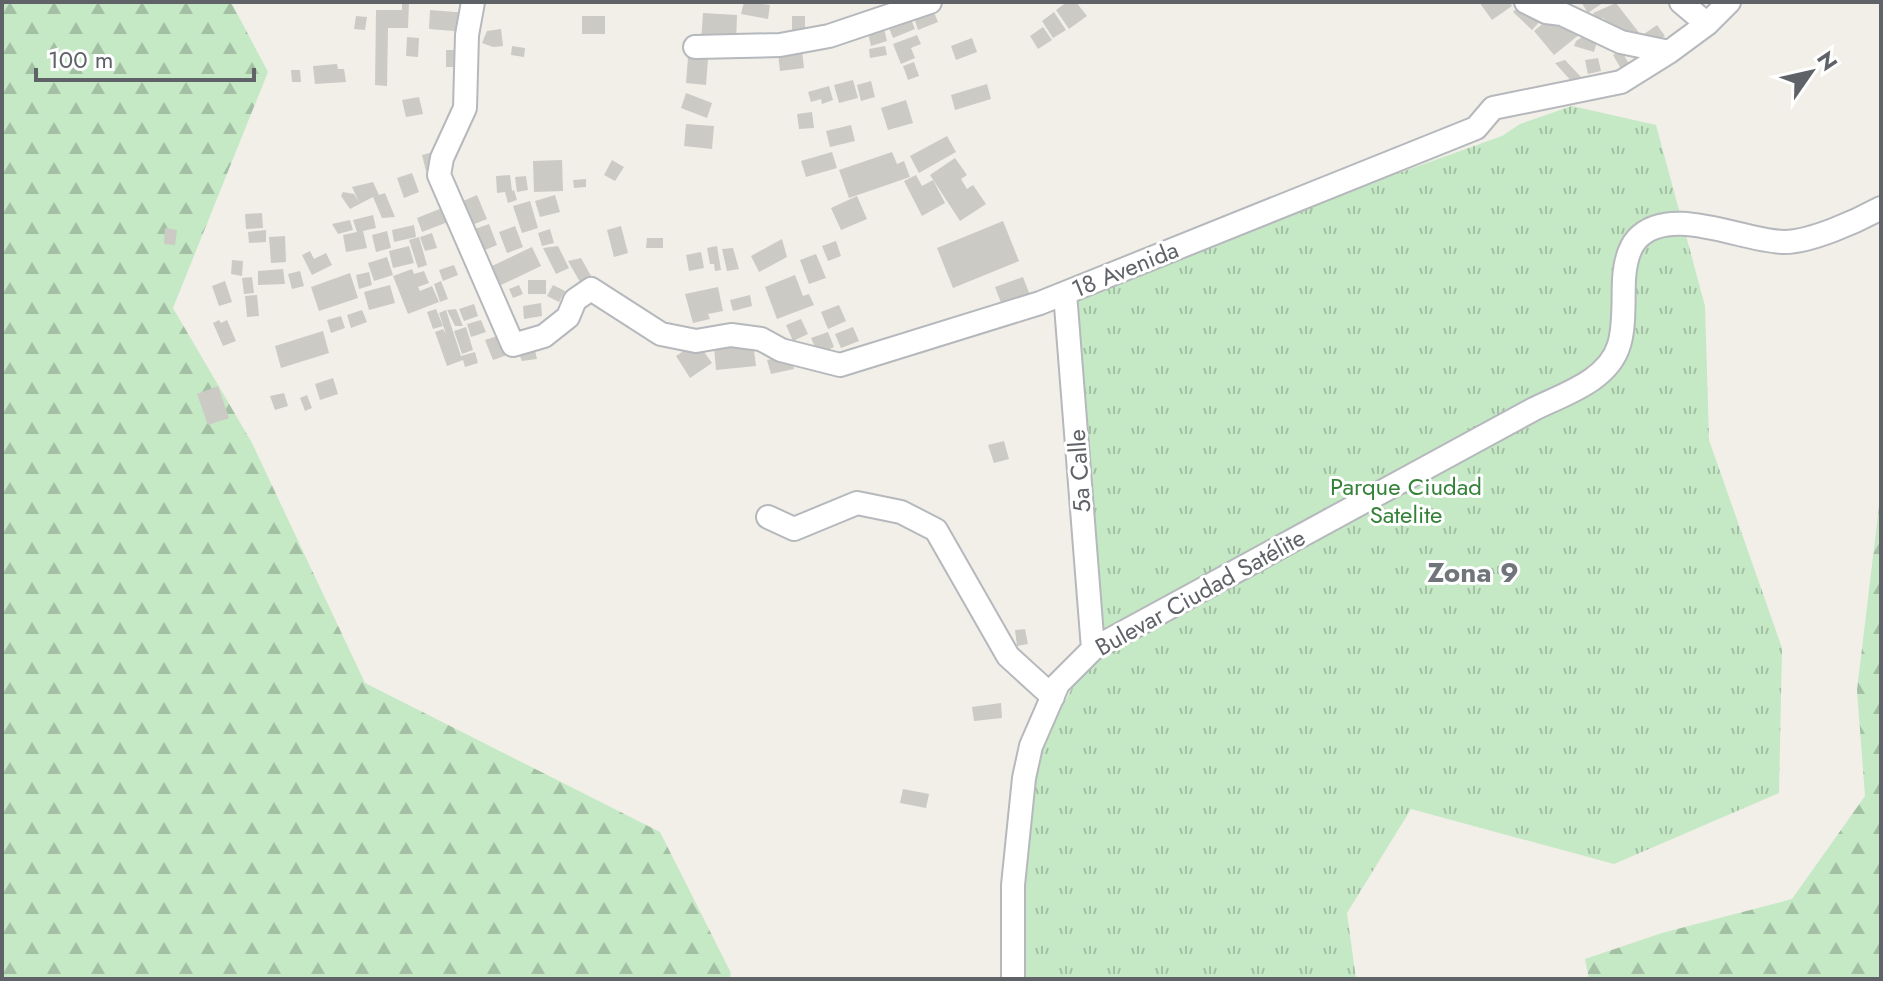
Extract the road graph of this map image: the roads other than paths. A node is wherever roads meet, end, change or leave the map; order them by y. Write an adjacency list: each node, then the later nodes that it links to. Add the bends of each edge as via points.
1 (473, 2): 10 (street, 18 Avenida, via 465,108 439,175 513,345 544,336 591,289 661,334 696,341 731,335 761,339 808,359 840,365)
2 (930, 2): 7 (street, via 829,36 780,45)
3 (1526, 2): 8 (street, via 1621,42)
4 (1681, 2): 6 (street)
5 (1729, 2): 6 (street, 18 Avenida)
6 (1707, 24): 8 (street, 18 Avenida)
7 (695, 47)
8 (1669, 52): 10 (street, 18 Avenida, via 1621,82 1493,108 1476,128)
9 (1881, 208): 12 (street, Bulevar Ciudad Satélite, via 1844,227 1785,242 1695,225 1661,225 1637,239 1626,261 1620,343 1591,381)
10 (1065, 293): 12 (street, 5a Calle)
11 (768, 517): 13 (street, via 794,529 857,503 901,512 936,530 1008,656)
12 (1093, 649): 13 (street, Bulevar Ciudad Satélite, via 1058,684)
13 (1053, 697): 14 (street, Bulevar Ciudad Satélite, via 1031,746 1024,778 1013,885)
14 (1013, 979)

